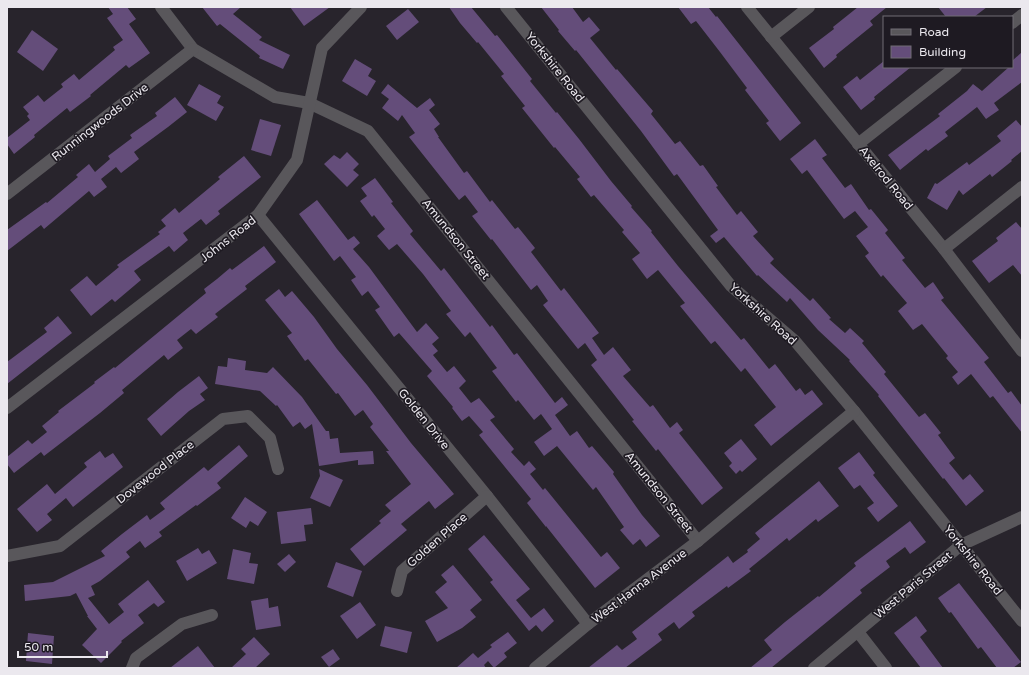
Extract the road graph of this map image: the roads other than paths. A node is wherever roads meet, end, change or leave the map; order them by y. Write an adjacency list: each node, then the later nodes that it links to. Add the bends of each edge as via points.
1 (161, 7): 9 (street, Amundson Street)
2 (506, 7): 19 (street, Yorkshire Road, via 731,286 795,342)
3 (747, 7): 8 (street, Axelrod Road)
4 (809, 7): 8 (street)
5 (357, 8): 11 (street, Johns Road, via 322,48)
6 (1022, 15): 7 (street)
7 (1013, 22)
8 (771, 37): 12 (street, Axelrod Road)
9 (193, 49): 11 (street, Amundson Street, via 275,96); 14 (street, Runningwoods Drive)
10 (955, 68): 12 (street)
11 (309, 103): 15 (street, Johns Road, via 297,160); 23 (street, Amundson Street, via 368,130)
12 (858, 144): 16 (street, Axelrod Road)
13 (1022, 187): 16 (street)
14 (7, 194)
15 (258, 215): 18 (street, Johns Road); 21 (street, Golden Drive)
16 (944, 249): 17 (street, Axelrod Road)
17 (1022, 351)
18 (7, 408)
19 (854, 411): 23 (street, West Hanna Avenue); 24 (street, Yorkshire Road)
20 (278, 469): 25 (street, Dovewood Place, via 270,438 248,416 223,419 60,546)
21 (487, 496): 26 (street, Golden Place, via 402,571); 29 (street, Golden Drive)
22 (1022, 517): 24 (street, West Paris Street)
23 (698, 541): 29 (street, West Hanna Avenue)
24 (961, 545): 28 (street, Yorkshire Road); 30 (street, West Paris Street)
25 (7, 556)
26 (397, 591)
27 (212, 615): 31 (street, via 182,624 136,658)
28 (1022, 621)
29 (588, 624): 32 (street, West Hanna Avenue)
30 (858, 632): 33 (street, West Paris Street); 34 (street)
31 (132, 668)
32 (535, 668)
33 (814, 668)
34 (886, 668)

